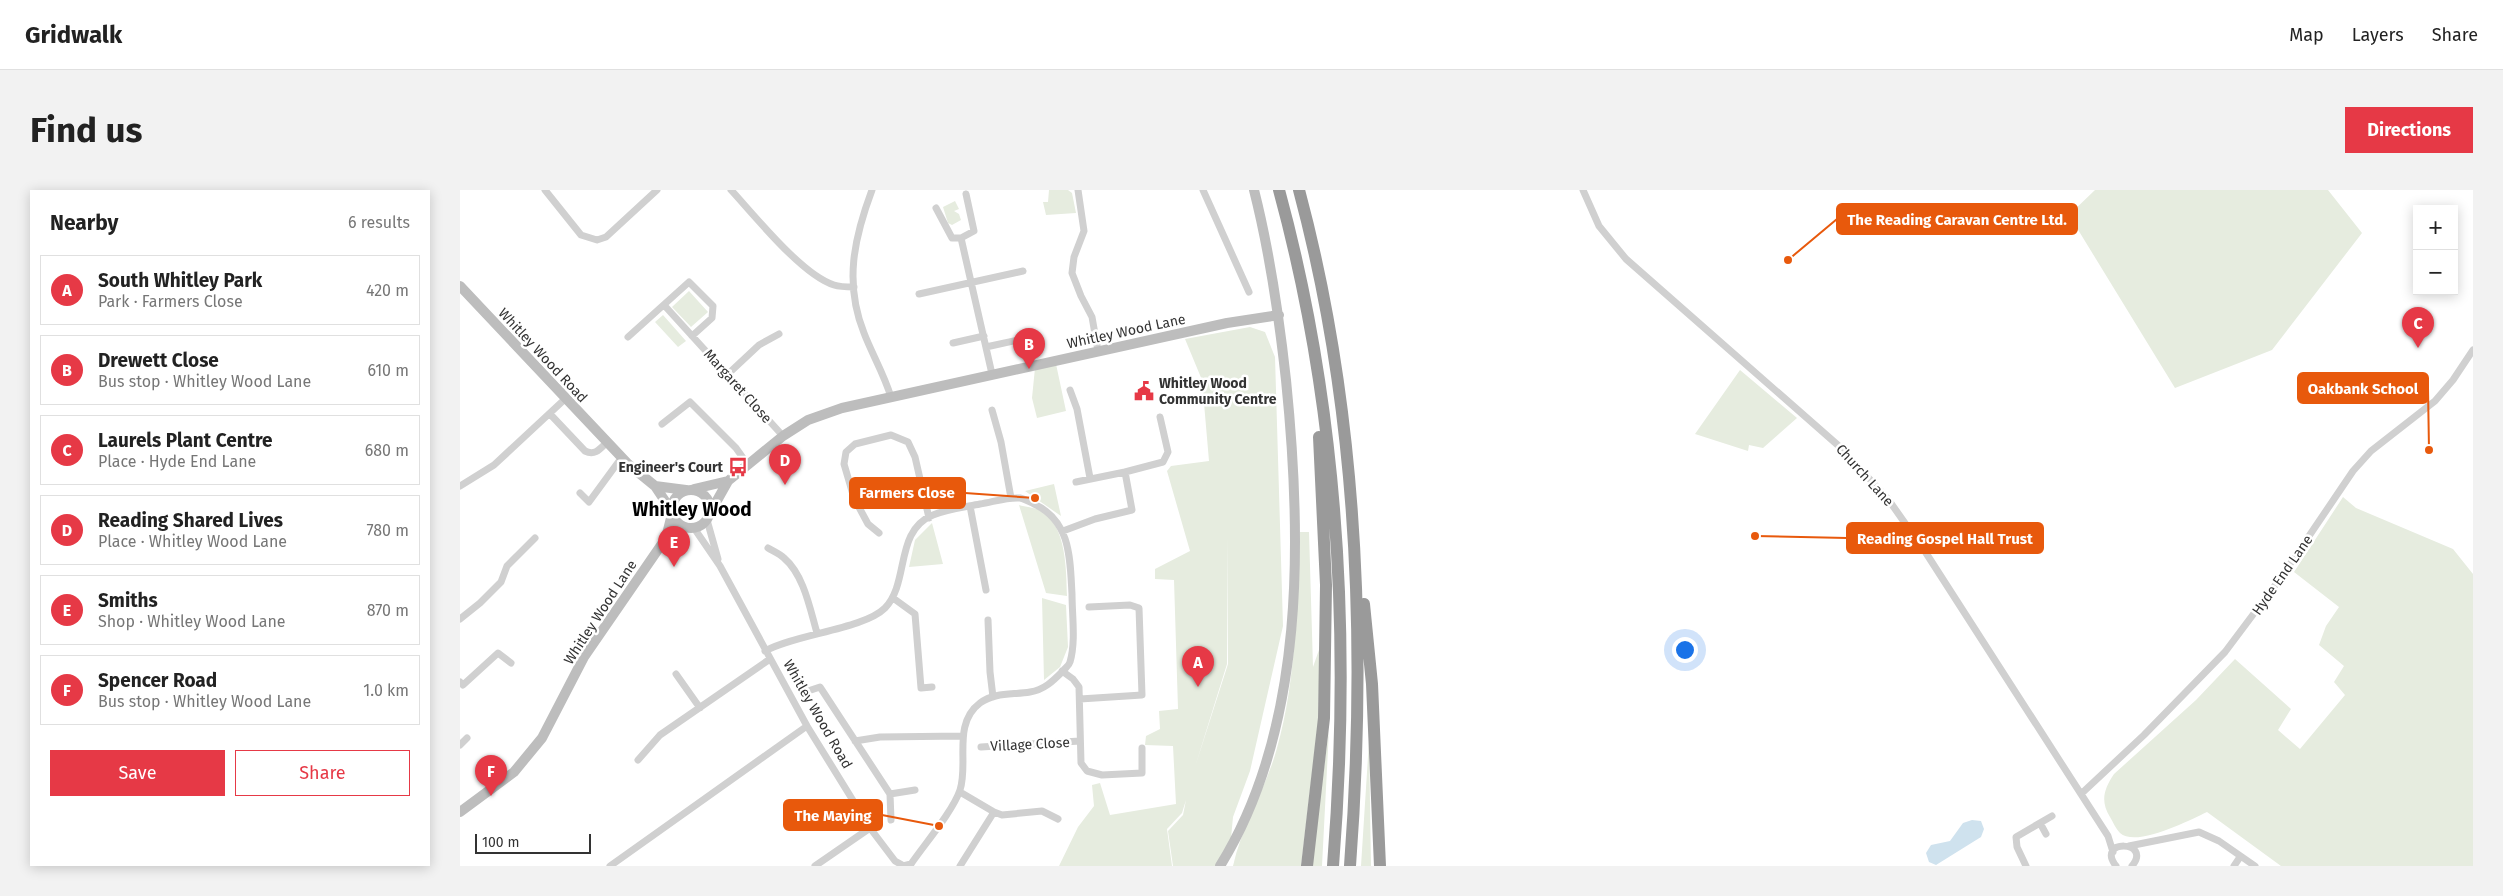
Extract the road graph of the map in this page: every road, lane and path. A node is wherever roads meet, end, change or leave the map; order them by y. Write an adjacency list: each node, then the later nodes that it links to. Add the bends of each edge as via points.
1 (545, 190): 2 (street, via 581,235 597,240 606,237)
2 (657, 190)
3 (731, 190): 17 (street, via 816,276 834,285)
4 (872, 190): 17 (street, via 856,236 852,265)
5 (1078, 190): 30 (street, via 1084,231 1072,273 1092,317)
6 (1203, 190): 18 (street)
7 (1254, 190): 21 (street)
8 (1279, 190): 33 (highway)
9 (1298, 190): 65 (highway, via 1318,273 1334,362)
10 (1583, 190): 96 (street, Church Lane, via 1599,226 1626,259 1840,447 1888,499 1931,560)
11 (966, 194): 13 (street, via 974,231)
12 (936, 208): 13 (street, via 952,238)
13 (962, 238): 15 (street)
14 (1023, 271): 15 (street)
15 (970, 282): 19 (street); 24 (street)
16 (460, 286): 36 (street, Whitley Wood Road)
17 (854, 287): 35 (street, via 864,332)
18 (1249, 292)
19 (919, 294)
20 (664, 305): 23 (street, Margaret Close); 23 (street, via 689,282 713,306 712,318); 25 (street)
21 (1279, 315): 30 (street, Whitley Wood Lane); 106 (street, via 1293,485 1292,612 1276,728 1254,799)
22 (779, 334): 31 (street, via 759,345)
23 (692, 336): 31 (street, Margaret Close)
24 (984, 336): 27 (street); 28 (street)
25 (628, 337)
26 (1027, 338): 28 (street)
27 (953, 343)
28 (986, 347): 32 (street)
29 (2473, 350): 96 (street, Hyde End Lane, via 2435,401 2371,450 2352,471 2282,576 2225,652)
30 (1098, 351): 32 (street, Whitley Wood Lane)
31 (728, 374): 41 (street, Margaret Close)
32 (992, 374): 35 (street, Whitley Wood Lane)
33 (1318, 374): 118 (highway, via 1326,585 1324,718); 119 (highway, via 1334,497 1340,597 1340,771)
34 (1070, 390): 46 (street, via 1077,409)
35 (891, 397): 41 (street, Whitley Wood Lane, via 808,420)
36 (565, 399): 38 (street); 42 (street, Whitley Wood Road)
37 (992, 410): 53 (street)
38 (550, 414): 42 (street, via 590,454); 49 (street, via 494,465)
39 (1160, 417): 45 (street, via 1168,452 1164,462)
40 (662, 424): 44 (street, via 690,402 736,448)
41 (783, 436): 44 (street, Whitley Wood Lane)
42 (607, 442): 43 (street, Whitley Wood Road)
43 (622, 457): 50 (street, Whitley Wood Road); 52 (street, via 589,502)
44 (748, 465): 47 (street, Whitley Wood Lane)
45 (1125, 472): 46 (street); 60 (street, via 1132,510)
46 (1090, 478): 48 (street)
47 (728, 481): 51 (street, Whitley Wood Lane); 56 (street, Whitley Wood Lane)
48 (1076, 482)
49 (460, 486)
50 (655, 486): 51 (street); 55 (street, Whitley Wood Road)
51 (691, 490): 55 (street, via 678,494); 56 (street, via 704,493 709,501)
52 (580, 493)
53 (1011, 498): 54 (street); 60 (street, via 1021,498 1043,508)
54 (970, 506): 57 (street); 67 (street)
55 (671, 512): 58 (street); 63 (street, Whitley Wood Lane)
56 (709, 517): 59 (street); 66 (street, Whitley Wood Road, via 710,537)
57 (929, 518): 61 (street, via 915,457 908,442 891,435 855,444 846,452 844,464 860,510 868,524); 68 (street, via 910,536)
58 (682, 528): 59 (street); 63 (street, Whitley Wood Lane)
59 (694, 528): 66 (street, Whitley Wood Road)
60 (1063, 531): 76 (street, via 1069,555 1073,635 1070,664)
61 (880, 533)
62 (535, 538): 70 (street, via 507,566 501,582)
63 (666, 538): 97 (street, Whitley Wood Lane, via 584,656 542,738 514,772)
64 (768, 548): 72 (street, via 784,558 794,570 807,598)
65 (1355, 548): 120 (highway, via 1358,737); 121 (highway, via 1368,628)
66 (720, 566): 73 (street, Whitley Wood Road)
67 (986, 590)
68 (893, 598): 72 (street, via 870,618); 79 (street, via 916,614 921,688)
69 (1089, 607): 82 (street, via 1130,605 1139,608 1142,695)
70 (460, 619)
71 (988, 620): 81 (street)
72 (816, 633): 73 (street, via 780,643)
73 (765, 651): 74 (street, Whitley Wood Road)
74 (770, 659): 83 (street); 84 (street, Whitley Wood Road)
75 (510, 663): 78 (street, via 498,653)
76 (1062, 672): 81 (street, via 1042,688); 82 (street, via 1073,678)
77 (676, 674): 83 (street)
78 (461, 684)
79 (932, 687)
80 (805, 692): 87 (street, via 820,687)
81 (993, 697): 85 (street, via 978,704)
82 (1080, 698): 88 (street)
83 (700, 708): 92 (street, via 660,735)
84 (807, 726): 103 (street, Whitley Wood Road); 112 (street)
85 (962, 736): 87 (street); 94 (street)
86 (467, 738): 89 (street)
87 (855, 740): 95 (street)
88 (1080, 741): 90 (street, Village Close); 91 (street, via 1081,763 1087,771 1102,775 1142,773)
89 (460, 744)
90 (980, 747)
91 (1142, 748)
92 (638, 760)
93 (915, 790): 95 (street)
94 (960, 792): 98 (street); 114 (street, via 911,864)
95 (890, 794): 101 (street)
96 (2081, 794): 105 (street, Church Lane)
97 (460, 812)
98 (994, 812): 100 (street, via 1002,815 1042,811); 115 (street)
99 (2052, 816): 102 (street)
100 (1058, 819)
101 (892, 820)
102 (2040, 823): 104 (street); 122 (street, via 2016,837)
103 (870, 828): 113 (street); 114 (street, Whitley Wood Road, via 895,861)
104 (2046, 834)
105 (2108, 836): 108 (street, Church Lane); 109 (street, Church Lane)
106 (1235, 842): 116 (street); 117 (street)
107 (2144, 844): 108 (street); 110 (street, via 2199,832 2219,841); 111 (street)
108 (2126, 845): 109 (street); 111 (street, Church Lane)
109 (2112, 855): 123 (street); 124 (street, Church Lane)
110 (2240, 857): 125 (street); 126 (street)
111 (2135, 861)
112 (610, 866)
113 (816, 866)
114 (904, 866)
115 (960, 866)
116 (1220, 866)
117 (1227, 866)
118 (1307, 866)
119 (1333, 866)
120 (1350, 866)
121 (1380, 866)
122 (2026, 866)
123 (2106, 866)
124 (2116, 866)
125 (2234, 866)
126 (2255, 866)

